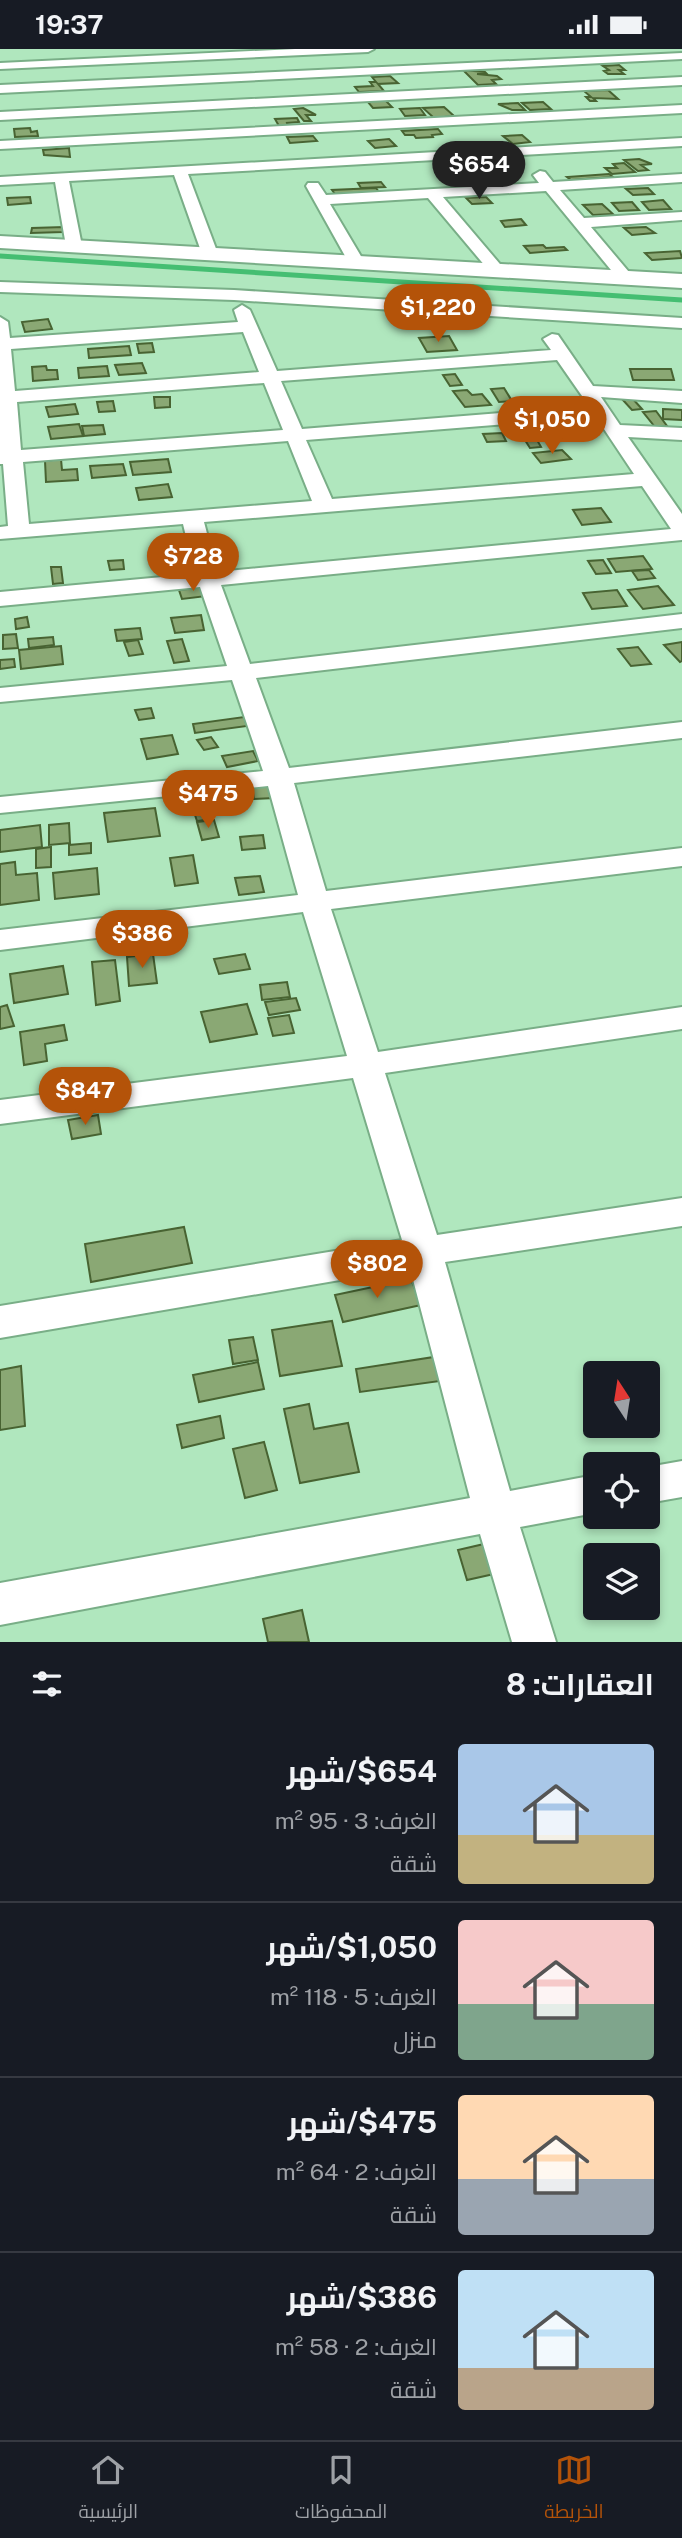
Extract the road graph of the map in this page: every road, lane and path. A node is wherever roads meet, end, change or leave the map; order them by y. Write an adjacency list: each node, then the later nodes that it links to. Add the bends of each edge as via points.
1 (368, 49): 4 (street)
2 (476, 49): 8 (street)
3 (614, 49): 7 (street)
4 (287, 51): 5 (street); 11 (street)
5 (103, 55): 9 (street); 14 (street)
6 (682, 56): 7 (street)
7 (627, 59): 8 (street)
8 (494, 65): 10 (street)
9 (0, 66)
10 (447, 67): 11 (street); 17 (street)
11 (302, 75): 12 (street)
12 (191, 80): 14 (street); 20 (street)
13 (682, 81): 17 (street)
14 (108, 84): 15 (street)
15 (37, 87): 16 (street); 21 (street)
16 (0, 89)
17 (484, 106): 18 (street); 20 (street); 23 (street)
18 (682, 109)
19 (0, 116): 21 (street)
20 (205, 120): 21 (street); 23 (street); 26 (street)
21 (44, 128): 24 (street); 26 (street)
22 (682, 142): 25 (street)
23 (354, 144): 25 (street); 27 (street)
24 (0, 145)
25 (517, 151): 32 (street)
26 (137, 155): 28 (street); 29 (street)
27 (298, 163): 28 (street); 34 (street)
28 (179, 170): 39 (street)
29 (61, 177): 31 (street); 38 (street)
30 (682, 178): 32 (street)
31 (0, 181)
32 (550, 186): 33 (street); 36 (street)
33 (432, 193): 34 (street); 41 (street)
34 (322, 200): 40 (street)
35 (682, 216): 36 (street)
36 (581, 223): 42 (street)
37 (0, 242): 38 (main road)
38 (74, 246): 39 (main road)
39 (210, 254): 40 (main road)
40 (357, 263): 41 (main road)
41 (497, 270): 42 (main road)
42 (626, 278): 43 (main road)
43 (682, 281)
44 (0, 287): 45 (street)
45 (234, 295): 46 (street); 49 (street)
46 (534, 314): 48 (street); 51 (street)
47 (0, 322): 50 (street)
48 (682, 323)
49 (250, 326): 50 (street); 52 (street)
50 (2, 344): 54 (street)
51 (563, 354): 52 (street); 53 (street)
52 (269, 375): 54 (street); 58 (street)
53 (587, 391): 55 (street); 56 (street)
54 (8, 397): 60 (street)
55 (682, 397)
56 (600, 411): 57 (street); 58 (street)
57 (614, 430): 59 (street); 61 (street)
58 (294, 435): 60 (street); 62 (street)
59 (682, 435)
60 (6, 458): 65 (street)
61 (648, 479): 62 (street); 63 (street)
62 (325, 507): 64 (street)
63 (675, 508): 66 (street)
64 (191, 517): 65 (street); 67 (street)
65 (10, 532)
66 (682, 532): 67 (street)
67 (208, 579): 68 (street); 70 (street)
68 (0, 599)
69 (682, 621): 70 (street)
70 (241, 672): 71 (street); 73 (street)
71 (0, 695)
72 (682, 730): 73 (street)
73 (279, 777): 74 (street); 76 (street)
74 (0, 806)
75 (682, 857): 76 (street)
76 (315, 903): 77 (street); 79 (street)
77 (0, 940)
78 (682, 1018): 79 (street)
79 (365, 1065): 80 (street); 82 (street)
80 (0, 1112)
81 (682, 1212): 82 (street)
82 (424, 1251): 83 (street); 87 (street)
83 (0, 1322)
84 (682, 1479): 85 (street)
85 (660, 1483)
86 (583, 1497): 87 (street)
87 (495, 1513): 88 (street); 89 (street)
88 (0, 1604)
89 (534, 1642)

